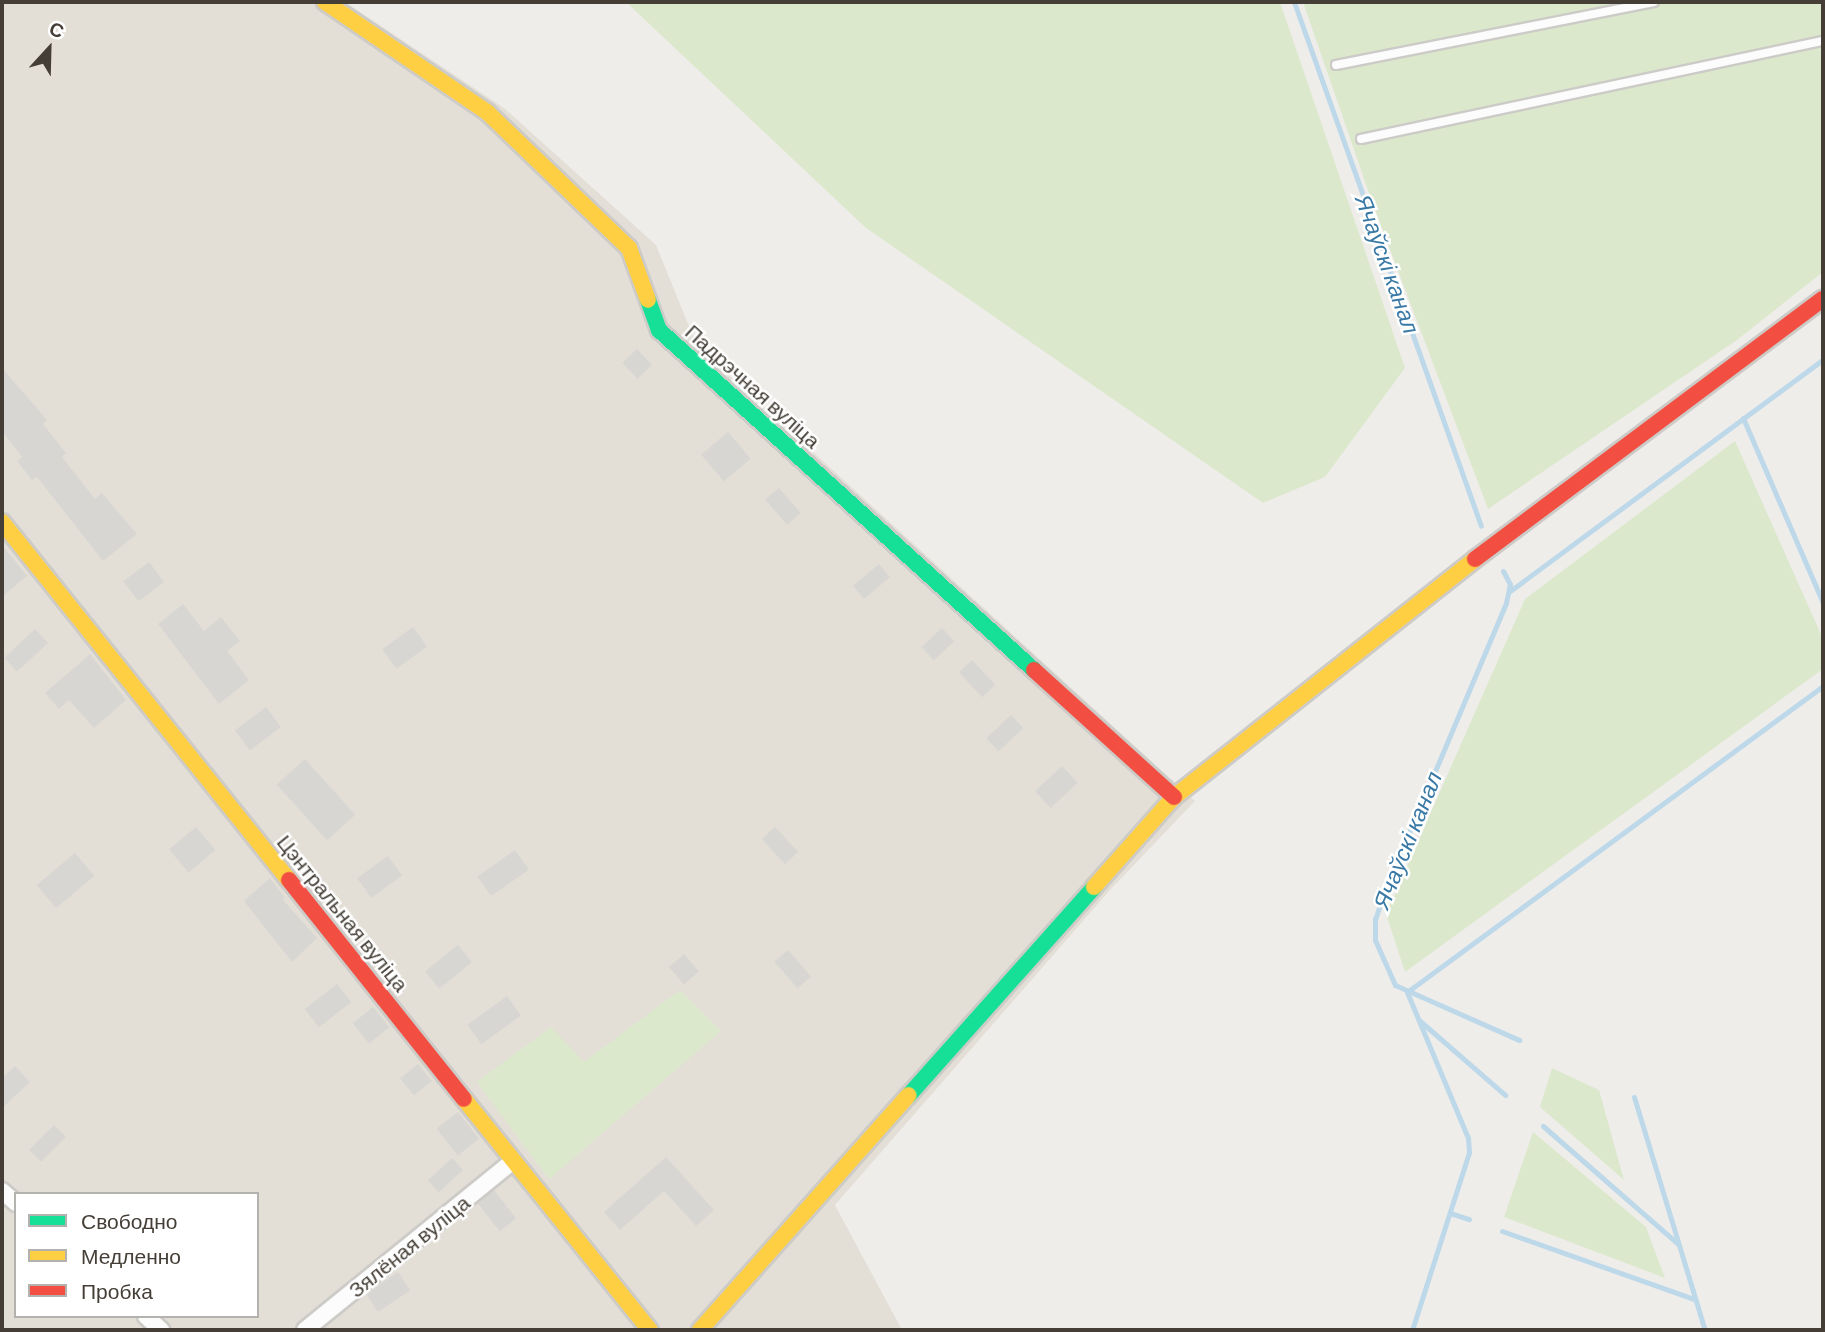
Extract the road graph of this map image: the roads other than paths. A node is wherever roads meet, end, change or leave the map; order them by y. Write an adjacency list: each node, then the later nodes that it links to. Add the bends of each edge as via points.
1 (325, 2): 8 (street, Падрэчная вуліца, via 487,112 629,247 659,330)
2 (1654, 2): 4 (lane)
3 (1823, 41): 5 (lane)
4 (1336, 65)
5 (1362, 139)
6 (1823, 299): 8 (street, via 1437,587)
7 (2, 523): 9 (street, Цэнтральная вуліца)
8 (1174, 797): 14 (street)
9 (513, 1161): 12 (street, Зялёная вуліца); 13 (street, Цэнтральная вуліца)
10 (148, 1318): 11 (street)
11 (162, 1330)
12 (305, 1330)
13 (650, 1330)
14 (700, 1330)

